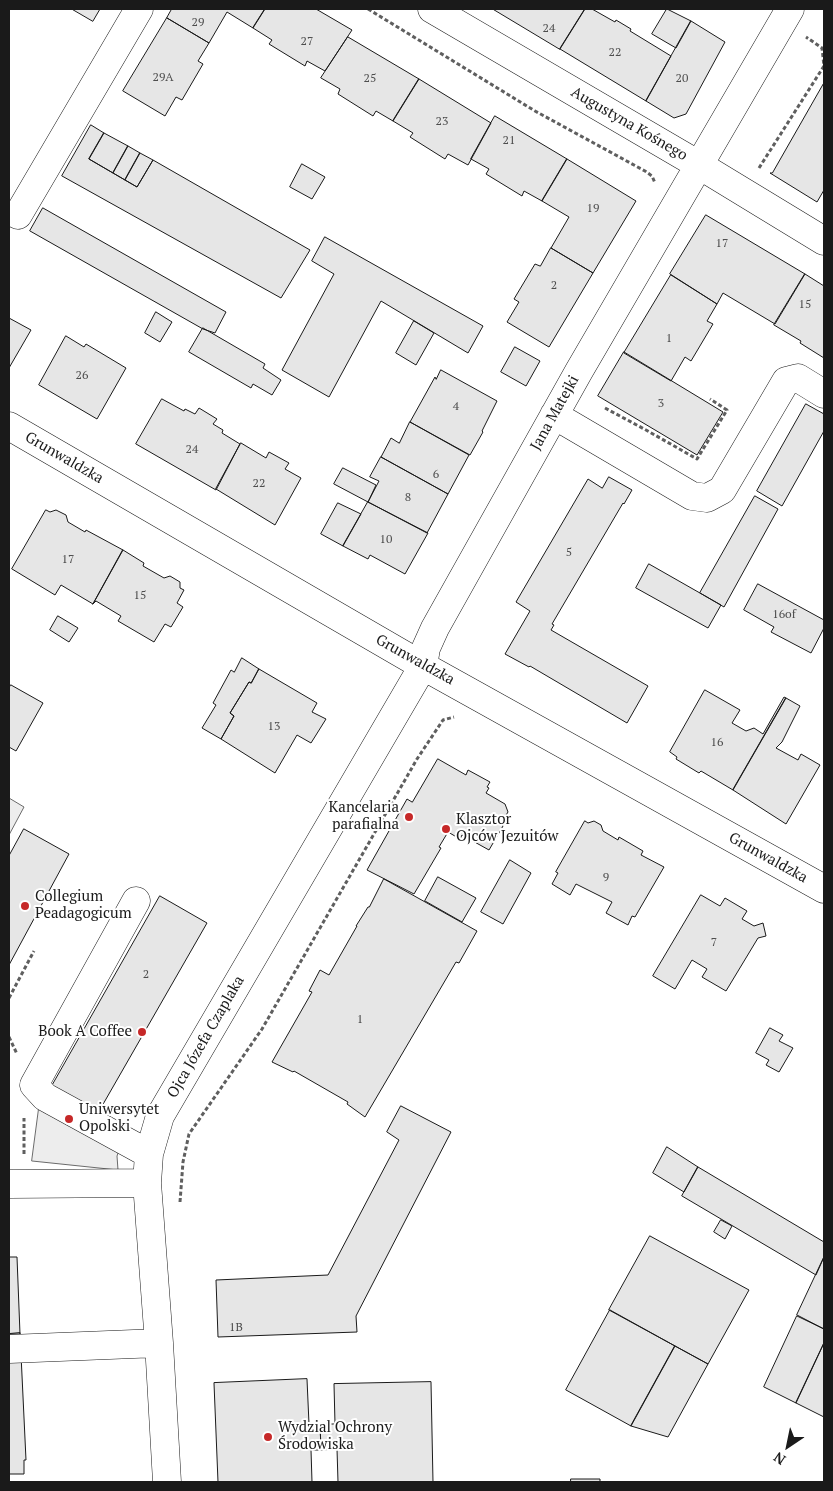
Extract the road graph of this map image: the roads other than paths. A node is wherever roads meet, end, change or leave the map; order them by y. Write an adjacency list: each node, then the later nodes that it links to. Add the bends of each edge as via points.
1 (139, 9): 5 (street)
2 (432, 9): 4 (street, Augustyna Kośnego)
3 (786, 15): 4 (street, Jana Matejki)
4 (699, 166): 6 (street, Augustyna Kośnego); 8 (street, Jana Matejki)
5 (18, 216)
6 (824, 241)
7 (824, 394): 8 (street, via 798,378 786,381 722,490 707,498 692,496)
8 (565, 421): 10 (street, Jana Matejki, via 435,628 426,648)
9 (9, 426): 10 (street, Grunwaldzka)
10 (423, 666): 11 (street, Grunwaldzka); 13 (street, Ojca Józefa Czaplaka, via 160,1116)
11 (824, 889)
12 (136, 901): 13 (street, via 34,1085 45,1097)
13 (149, 1154): 14 (street, Ojca Józefa Czaplaka)
14 (147, 1183): 15 (street); 16 (street, Ojca Józefa Czaplaka)
15 (16, 1184)
16 (160, 1343): 17 (street); 18 (street, Ojca Józefa Czaplaka)
17 (9, 1349)
18 (168, 1482)

